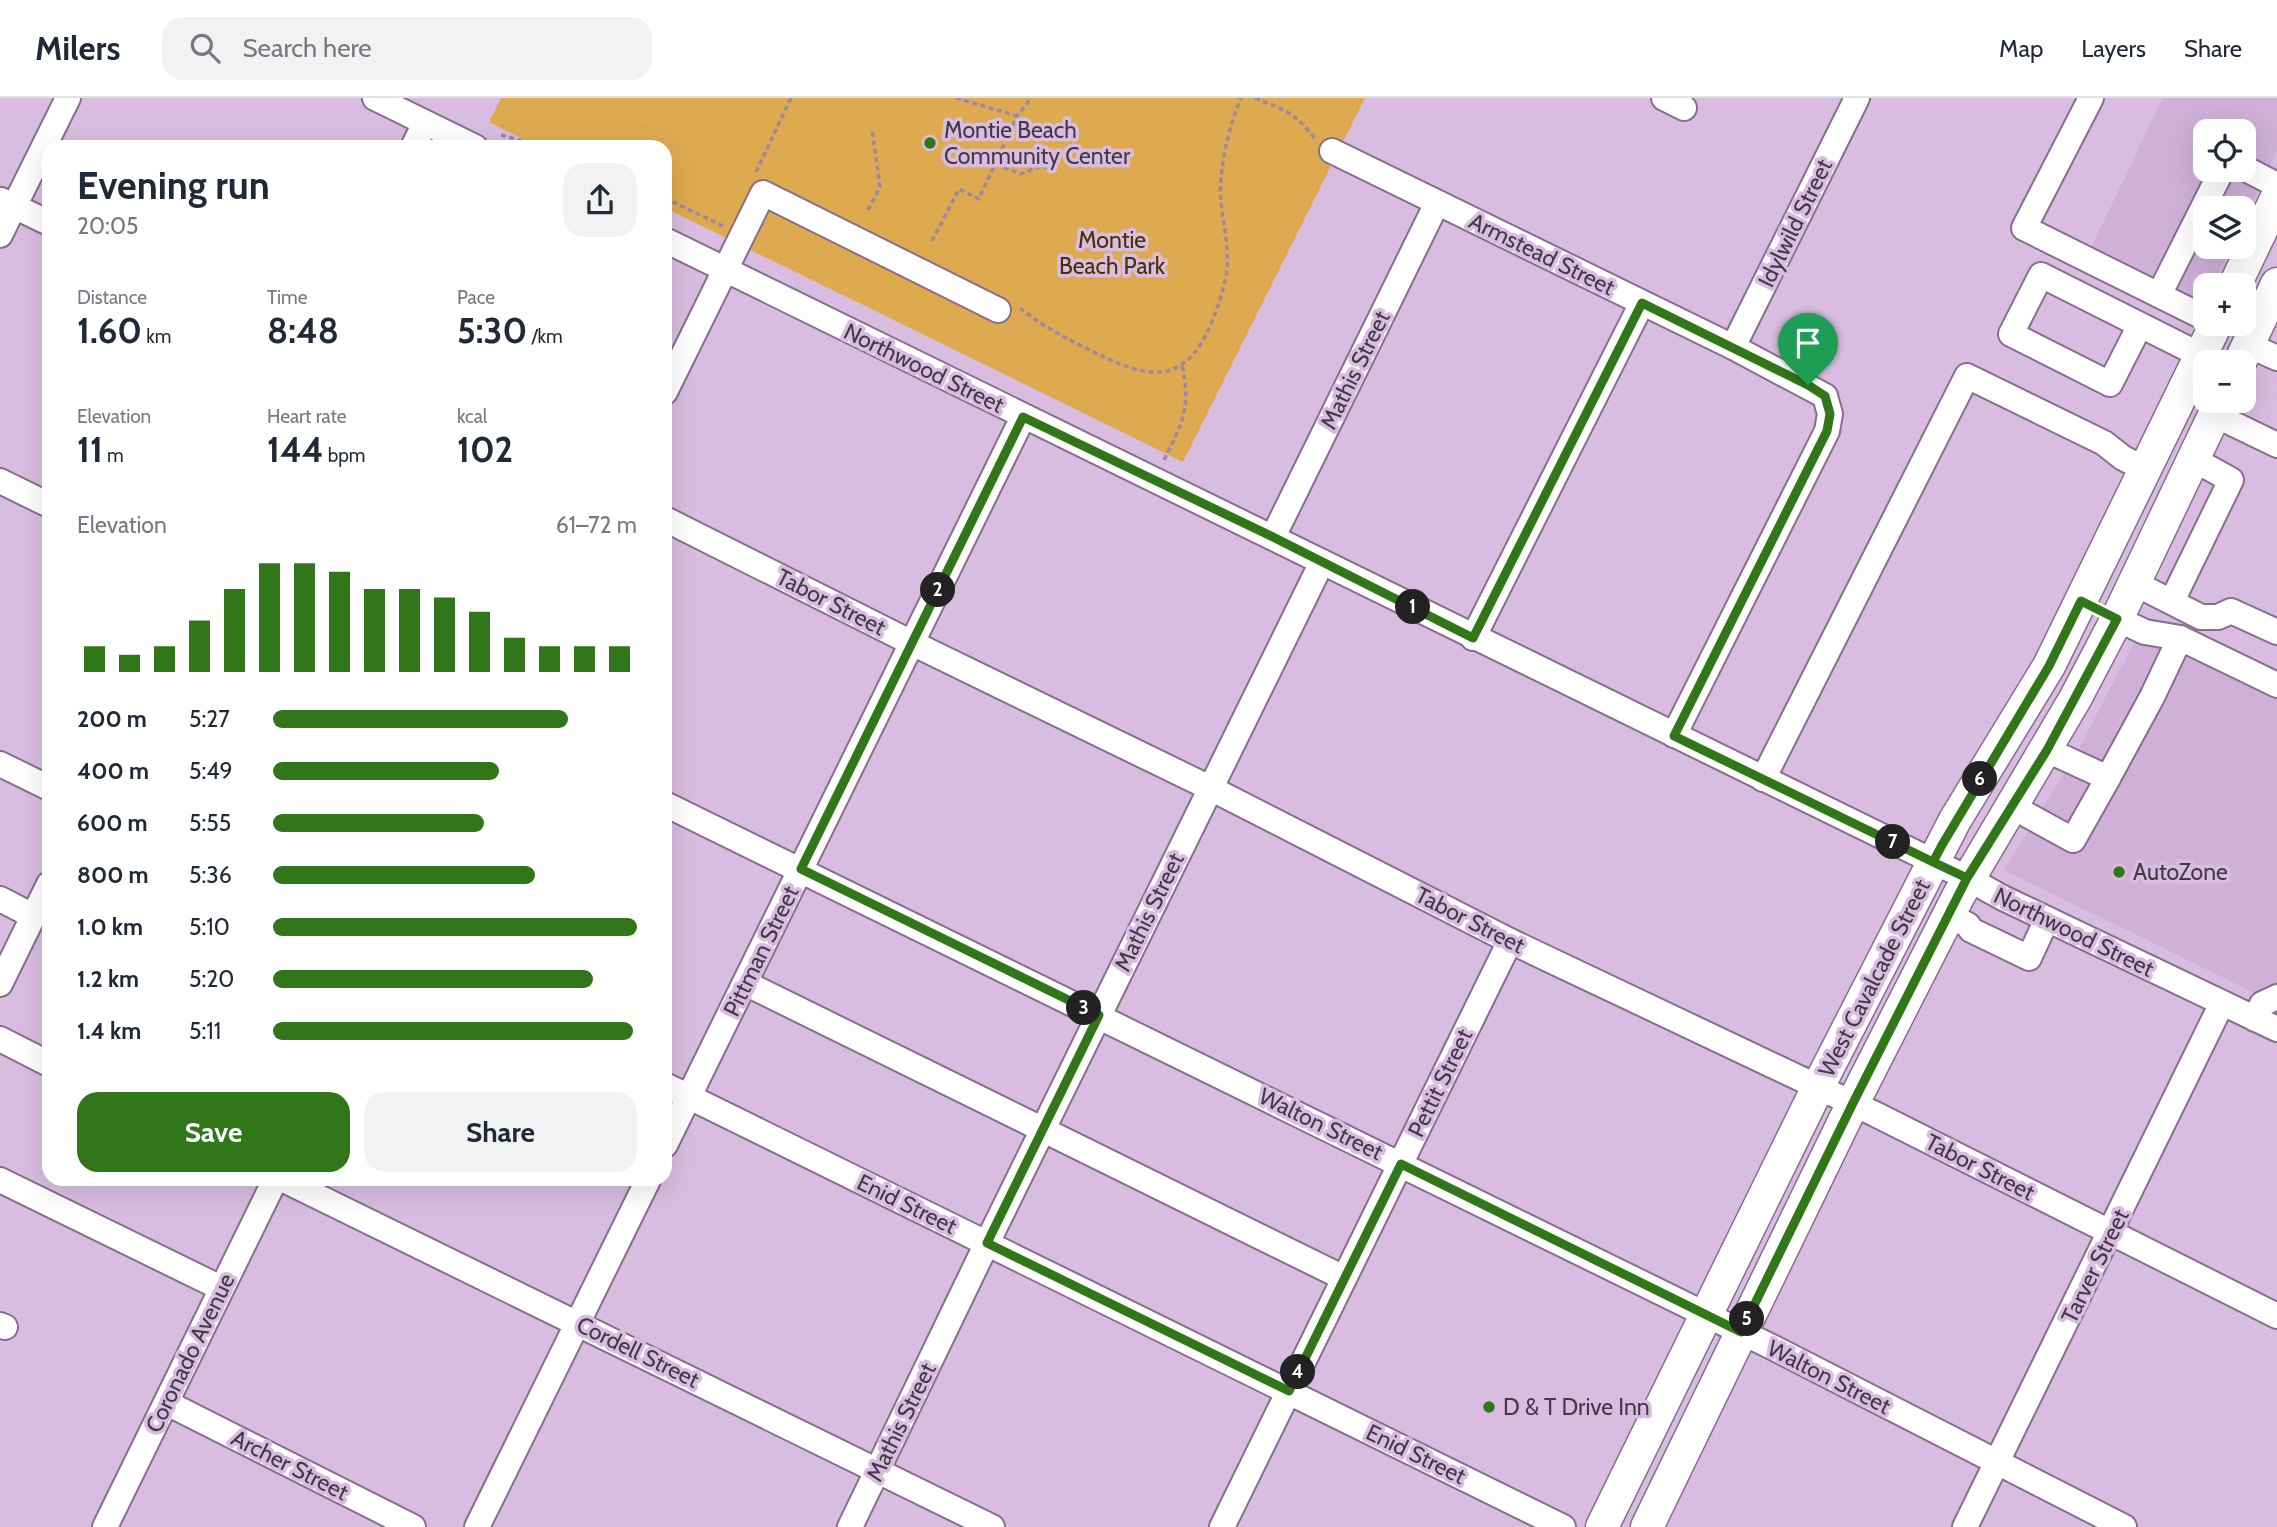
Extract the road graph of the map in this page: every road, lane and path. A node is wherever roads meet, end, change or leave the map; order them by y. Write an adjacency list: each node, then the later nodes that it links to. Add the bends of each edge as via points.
1 (68, 98): 13 (street)
2 (375, 98): 10 (street)
3 (956, 98): 9 (path)
4 (1031, 98): 9 (path)
5 (1241, 98): 50 (path, via 1220,174 1228,248 1224,285 1198,351)
6 (1255, 98): 18 (path, via 1302,121 1320,146)
7 (1857, 98): 47 (street, Idylwild Street)
8 (2091, 98): 35 (street, via 2024,228)
9 (1017, 116): 19 (path)
10 (425, 123): 14 (street); 15 (street)
11 (872, 130): 28 (path, via 880,187)
12 (501, 135): 16 (path)
13 (44, 140)
14 (416, 140)
15 (460, 140)
16 (519, 140)
17 (42, 143): 26 (street)
18 (1332, 151): 27 (street, Armstead Street)
19 (996, 164): 20 (path, via 1021,174); 33 (path, via 979,199 959,189)
20 (1050, 167)
21 (2256, 174): 23 (street)
22 (2216, 182): 41 (street)
23 (2277, 185)
24 (2277, 197): 37 (main road)
25 (672, 201): 31 (path)
26 (7, 203): 30 (street); 32 (street)
27 (1437, 203): 42 (street, Armstead Street); 63 (street, Mathis Street)
28 (868, 210)
29 (2277, 219): 38 (main road)
30 (42, 220)
31 (728, 229)
32 (0, 235)
33 (932, 241)
34 (672, 244): 36 (street, Northwood Street)
35 (2087, 260): 40 (street); 41 (street)
36 (725, 270): 43 (street, via 763,193); 51 (street); 55 (street, Northwood Street)
37 (2241, 273)
38 (2256, 274)
39 (2277, 284): 46 (main road)
40 (2072, 291): 45 (street); 45 (street, via 2041,275 2011,334 2110,384)
41 (2159, 295): 44 (street)
42 (1642, 303): 47 (street, Armstead Street); 70 (street)
43 (1009, 309): 50 (path, via 1125,368 1158,372)
44 (2193, 312)
45 (2140, 325): 48 (street)
46 (2242, 344): 49 (street)
47 (1733, 347): 74 (street, Armstead Street, via 1825,396 1830,414 1827,431)
48 (2193, 350)
49 (2277, 358)
50 (1182, 365): 58 (path, via 1187,405)
51 (672, 377)
52 (2193, 389): 59 (main road, West Cavalcade Street)
53 (2211, 413): 57 (main road, West Cavalcade Street)
54 (2228, 413): 56 (street)
55 (1023, 417): 63 (street, Northwood Street); 72 (street, Pittman Street)
56 (2276, 443)
57 (2193, 459): 65 (main road, West Cavalcade Street); 67 (street, via 2231,480)
58 (1164, 461)
59 (2145, 469): 66 (main road, West Cavalcade Street); 78 (street, via 2104,443 1967,376)
60 (0, 481): 61 (street)
61 (42, 502)
62 (672, 523): 72 (street, Tabor Street)
63 (1273, 537): 64 (street, Northwood Street)
64 (1322, 562): 70 (street, Northwood Street); 80 (street, Mathis Street)
65 (2134, 583): 67 (street); 68 (main road, West Cavalcade Street)
66 (2081, 601): 68 (main road); 83 (main road, West Cavalcade Street, via 2049,666)
67 (2172, 601): 69 (street, via 2200,617 2231,611)
68 (2117, 619): 71 (street, via 2145,632); 75 (main road, West Cavalcade Street)
69 (2277, 632)
70 (1473, 638): 74 (street, Northwood Street)
71 (2180, 638): 73 (street); 77 (street)
72 (912, 643): 80 (street, Tabor Street); 84 (street, Pittman Street)
73 (2277, 685)
74 (1674, 736): 78 (street, Northwood Street)
75 (2047, 750): 77 (street); 81 (main road, West Cavalcade Street)
76 (0, 764): 79 (street)
77 (2108, 778): 81 (street, via 2073,840)
78 (1763, 779): 83 (street, Northwood Street)
79 (42, 785)
80 (1210, 788): 91 (street, Tabor Street); 96 (street, Mathis Street)
81 (2011, 806): 85 (main road, West Cavalcade Street)
82 (672, 807): 84 (street, Walton Street)
83 (1933, 862): 85 (street, Northwood Street); 100 (main road, West Cavalcade Street)
84 (801, 869): 92 (street, Pittman Street); 96 (street, Walton Street)
85 (1967, 878): 88 (main road, West Cavalcade Street); 90 (street, Northwood Street)
86 (42, 898): 89 (street)
87 (0, 899): 89 (street)
88 (1948, 915): 90 (street, via 2028,958); 103 (main road, West Cavalcade Street)
89 (33, 916): 93 (street)
90 (2047, 919): 95 (street, Northwood Street)
91 (1510, 941): 100 (street, Tabor Street); 106 (street, Pettit Street)
92 (745, 983): 102 (street, Pittman Street); 104 (street)
93 (0, 984)
94 (2277, 997): 97 (street, via 2262,1004)
95 (2222, 1003): 97 (street, Northwood Street); 111 (street, Tarver Street)
96 (1099, 1015): 104 (street, Mathis Street); 106 (street, Walton Street)
97 (2266, 1024)
98 (0, 1039): 99 (street)
99 (42, 1060)
100 (1818, 1087): 103 (street, Tabor Street); 115 (main road, West Cavalcade Street)
101 (672, 1088): 102 (street, Enid Street)
102 (689, 1096): 105 (street, Pittman Street); 112 (street, Enid Street)
103 (1853, 1103): 111 (street, Tabor Street); 118 (main road, West Cavalcade Street)
104 (1043, 1129): 112 (street, Mathis Street); 113 (street)
105 (672, 1131)
106 (1401, 1164): 113 (street, Pettit Street); 115 (street, Walton Street)
107 (0, 1180): 114 (street)
108 (272, 1186): 114 (street, Coronado Avenue)
109 (296, 1186): 117 (street, Cordell Street)
110 (645, 1186): 117 (street)
111 (2110, 1233): 116 (street, Tabor Street); 121 (street, Tarver Street)
112 (987, 1243): 119 (street, Enid Street); 122 (street, Mathis Street)
113 (1344, 1278): 119 (street, Pettit Street)
114 (221, 1288): 120 (street, Coronado Avenue)
115 (1706, 1315): 118 (street, Walton Street); 130 (main road, West Cavalcade Street)
116 (2277, 1316)
117 (578, 1322): 122 (street, Cordell Street); 125 (street)
118 (1741, 1332): 121 (street, Walton Street); 131 (main road, West Cavalcade Street)
119 (1289, 1391): 128 (street, Pettit Street); 129 (street, Enid Street)
120 (167, 1403): 123 (street, Coronado Avenue); 124 (street, Archer Street)
121 (1997, 1464): 132 (street, Tarver Street); 133 (street, Walton Street)
122 (878, 1471): 126 (street, Mathis Street); 127 (street, Cordell Street)
123 (105, 1527)
124 (413, 1527)
125 (477, 1527)
126 (850, 1527)
127 (992, 1527)
128 (1222, 1527)
129 (1563, 1527)
130 (1602, 1527)
131 (1647, 1527)
132 (1965, 1527)
133 (2124, 1527)

